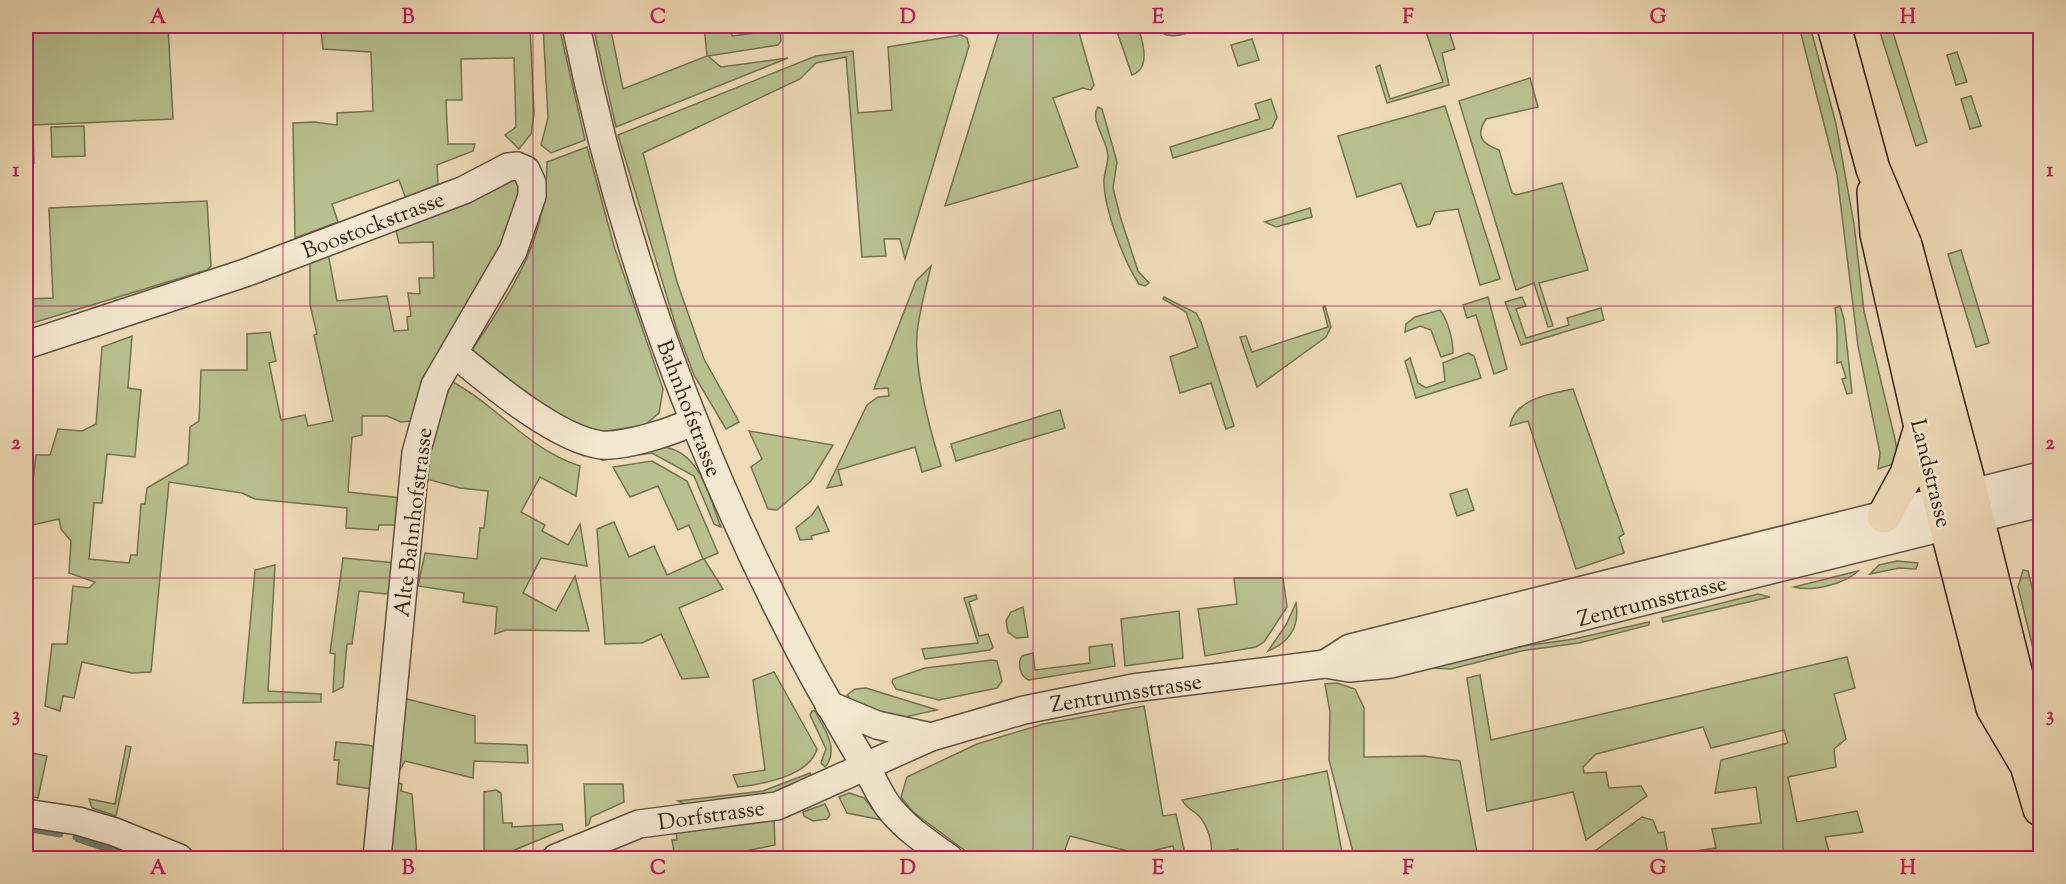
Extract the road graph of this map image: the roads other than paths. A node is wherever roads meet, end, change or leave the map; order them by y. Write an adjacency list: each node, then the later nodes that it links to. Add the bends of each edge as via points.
1 (576, 26): 6 (street, Bahnhofstrasse, via 610,171 648,297)
2 (1834, 26): 3 (main road, Landstrasse)
3 (1873, 169): 7 (main road, Landstrasse, via 1877,234); 10 (main road, Landstrasse, via 1905,245)
4 (26, 345): 5 (street, Boostockstrasse, via 245,273 517,166 526,170 532,183 528,211 513,251)
5 (454, 353): 6 (street, via 551,424 602,445 650,437); 21 (street, Alte Bahnhofstrasse, via 435,385 416,453)
6 (694, 422): 14 (street, Bahnhofstrasse, via 742,536)
7 (1921, 427): 11 (main road, Landstrasse); 12 (main road, via 1907,474)
8 (2040, 476): 10 (street)
9 (2040, 503): 10 (street)
10 (1974, 506): 11 (street, Zentrumsstrasse); 16 (main road, Landstrasse, via 2016,675 2026,730)
11 (1943, 514): 12 (street, Zentrumsstrasse); 13 (street, Zentrumsstrasse, via 1391,664 1349,668); 16 (main road, Landstrasse, via 1993,708)
12 (1884, 516): 13 (street, Zentrumsstrasse, via 1350,648)
13 (1325, 664): 15 (street, Zentrumsstrasse, via 1132,688 1024,710)
14 (829, 705): 15 (street, Zentrumsstrasse, via 877,725); 17 (street, Bahnhofstrasse)
15 (932, 737): 17 (street, Zentrumsstrasse)
16 (2027, 765): 18 (main road, Landstrasse)
17 (866, 767): 22 (street, Dorfstrasse, via 777,806 639,824); 23 (street, Bahnhofstrasse, via 891,810)
18 (2040, 809)
19 (26, 813): 20 (street, via 116,832)
20 (175, 858)
21 (376, 858)
22 (556, 858)
23 (949, 858)

